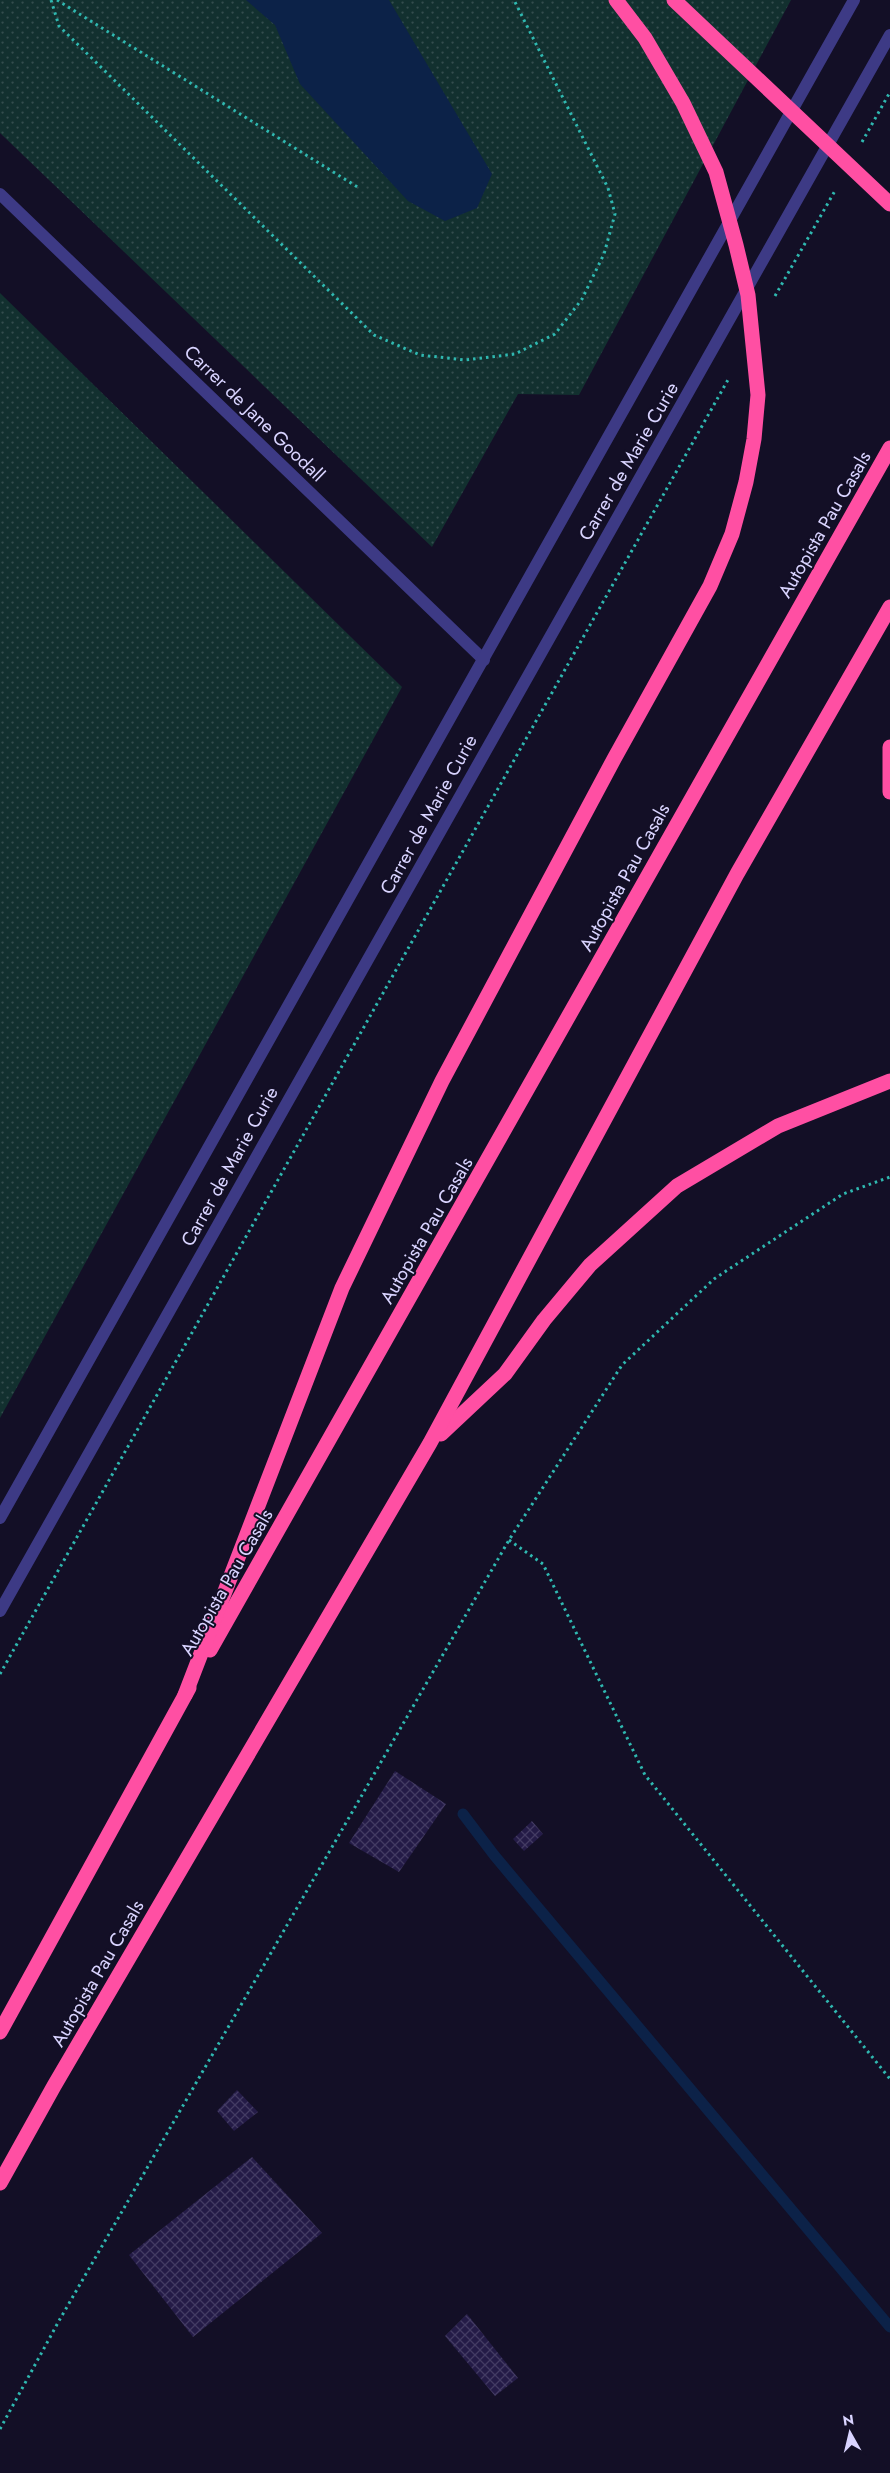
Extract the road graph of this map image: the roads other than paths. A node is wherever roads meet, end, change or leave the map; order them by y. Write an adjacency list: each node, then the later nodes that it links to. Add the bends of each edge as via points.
1 (616, 0): 16 (highway, via 645,38 683,103 716,172 748,295 758,395 746,482 732,534 710,586 442,1081 342,1288)
2 (674, 0): 6 (highway)
3 (854, 0): 9 (street, Carrer de Marie Curie)
4 (890, 35): 15 (street, Carrer de Marie Curie)
5 (0, 194): 9 (street, Carrer de Jane Goodall)
6 (890, 204)
7 (890, 448): 16 (highway, Autopista Pau Casals)
8 (890, 607): 13 (highway, Autopista Pau Casals, via 737,874)
9 (484, 660): 14 (street, Carrer de Marie Curie)
10 (890, 747): 11 (highway)
11 (890, 792)
12 (890, 1081): 13 (highway, via 778,1126 677,1186 590,1265 505,1374)
13 (430, 1443): 18 (highway, Autopista Pau Casals)
14 (0, 1518)
15 (0, 1611)
16 (184, 1695): 17 (highway, Autopista Pau Casals)
17 (0, 2032)
18 (0, 2183)

